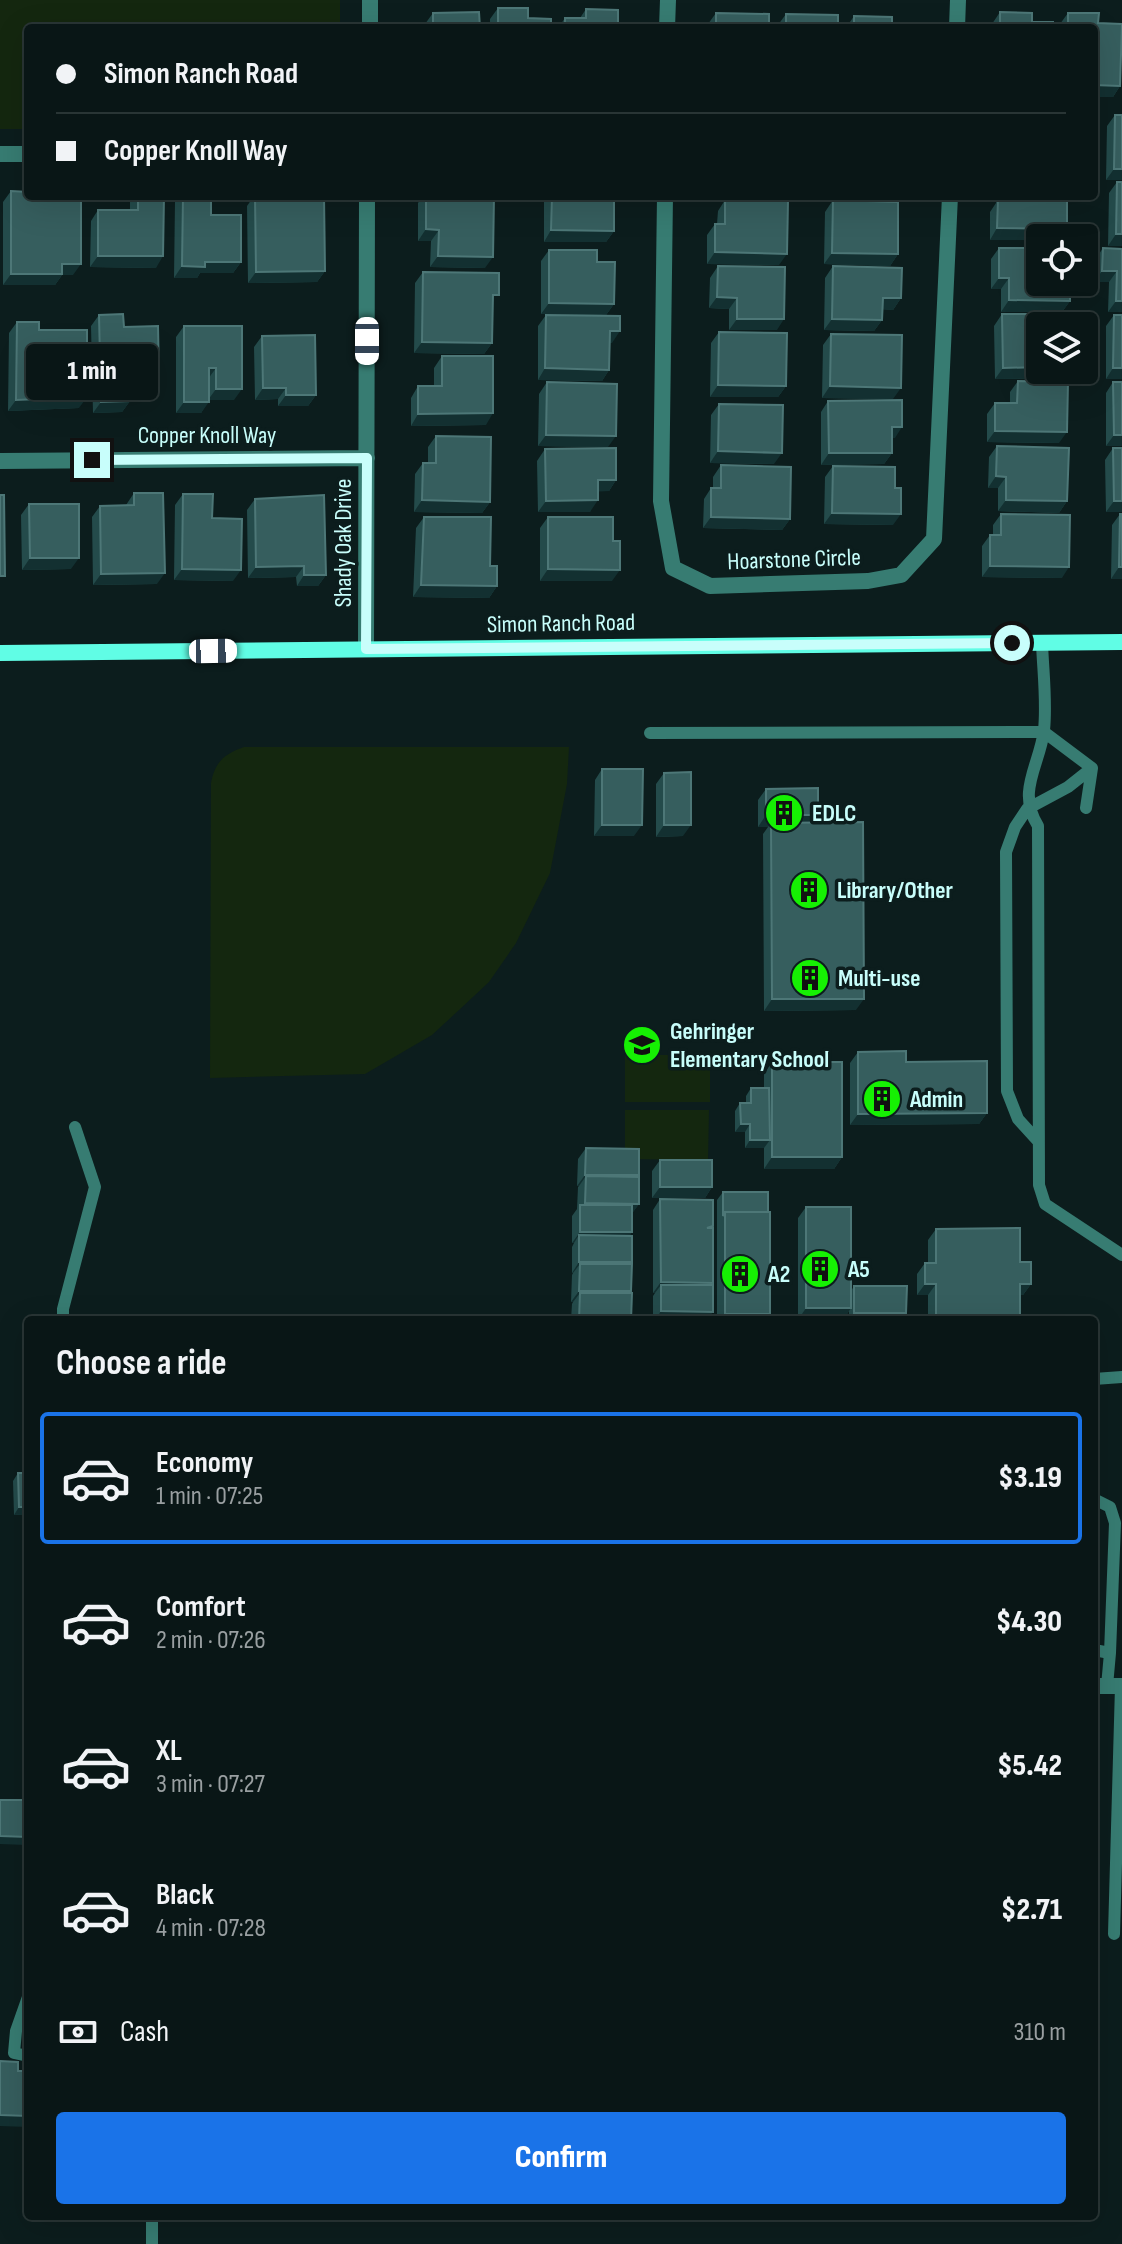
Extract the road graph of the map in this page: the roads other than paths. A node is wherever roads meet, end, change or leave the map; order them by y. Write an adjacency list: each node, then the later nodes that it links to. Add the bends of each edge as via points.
1 (370, 0): 4 (street)
2 (668, 0): 5 (street)
3 (958, 0): 6 (street)
4 (370, 24)
5 (667, 24)
6 (957, 24)
7 (0, 154): 8 (street)
8 (24, 154)
9 (367, 200): 12 (street, Shady Oak Drive)
10 (665, 200): 11 (street, Hoarstone Circle, via 661,501 673,568 710,586 868,581 901,575 934,539)
11 (950, 200)
12 (367, 458): 13 (street, Copper Knoll Way); 16 (street, Shady Oak Drive)
13 (0, 461)
14 (1122, 642): 15 (street, Simon Ranch Road)
15 (1042, 643): 16 (street, Simon Ranch Road); 18 (lane)
16 (366, 649): 17 (street, Simon Ranch Road)
17 (0, 653)
18 (1044, 732): 19 (lane); 20 (lane); 22 (lane)
19 (650, 733)
20 (1092, 768): 21 (lane); 22 (lane)
21 (1086, 808)
22 (1027, 809): 24 (lane, via 1038,826); 24 (lane, via 1006,852 1007,1091 1018,1119)
23 (75, 1127): 26 (lane, via 95,1187)
24 (1038, 1141): 25 (lane, via 1045,1204)
25 (1122, 1255)
26 (63, 1316)
27 (1122, 1377): 28 (lane)
28 (1098, 1379)
29 (1098, 1501): 31 (lane, via 1110,1507 1115,1523)
30 (1098, 1651): 31 (lane)
31 (1110, 1653): 32 (lane)
32 (1111, 1686): 33 (lane)
33 (1114, 1934)
34 (24, 2008): 35 (lane)
35 (14, 2053): 36 (lane); 37 (lane)
36 (0, 2055)
37 (24, 2055)
38 (152, 2220): 39 (lane)
39 (152, 2244)

